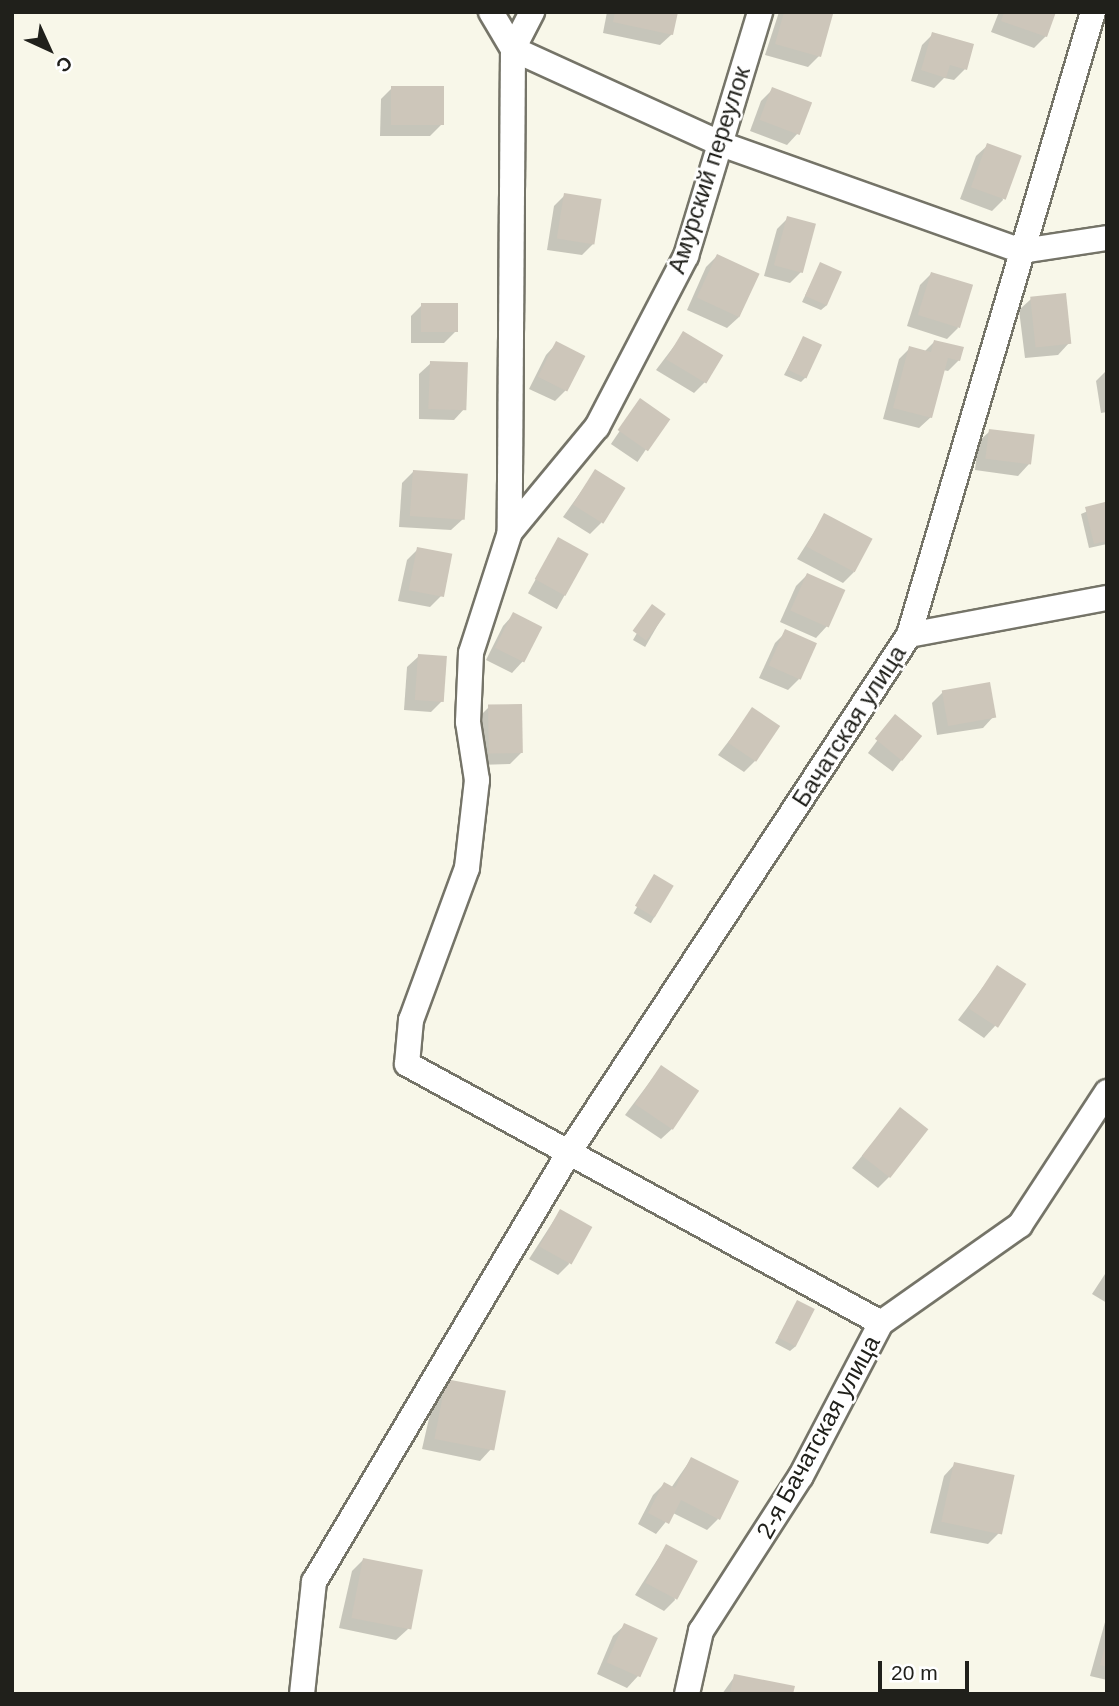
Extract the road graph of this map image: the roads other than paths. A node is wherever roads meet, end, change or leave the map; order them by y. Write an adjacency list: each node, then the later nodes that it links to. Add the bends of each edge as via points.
1 (491, 12): 5 (street)
2 (532, 12): 5 (street)
3 (760, 12): 6 (street, Амурский переулок)
4 (1093, 12): 8 (street, Бачатская улица)
5 (513, 49): 6 (street); 9 (street)
6 (721, 144): 8 (street); 9 (street, Амурский переулок, via 686,256 597,428)
7 (1107, 238): 8 (street)
8 (1022, 251): 11 (street, Бачатская улица)
9 (510, 532): 13 (street, via 471,653 468,722 477,780 467,868 411,1020 407,1064)
10 (1107, 598): 11 (street)
11 (909, 635): 13 (street, Бачатская улица)
12 (1107, 1092): 14 (street, 2-я Бачатская улица, via 1020,1225)
13 (569, 1152): 14 (street); 15 (street, Бачатская улица, via 314,1582)
14 (881, 1323): 16 (street, 2-я Бачатская улица, via 801,1476 701,1631)
15 (302, 1694)
16 (687, 1694)

